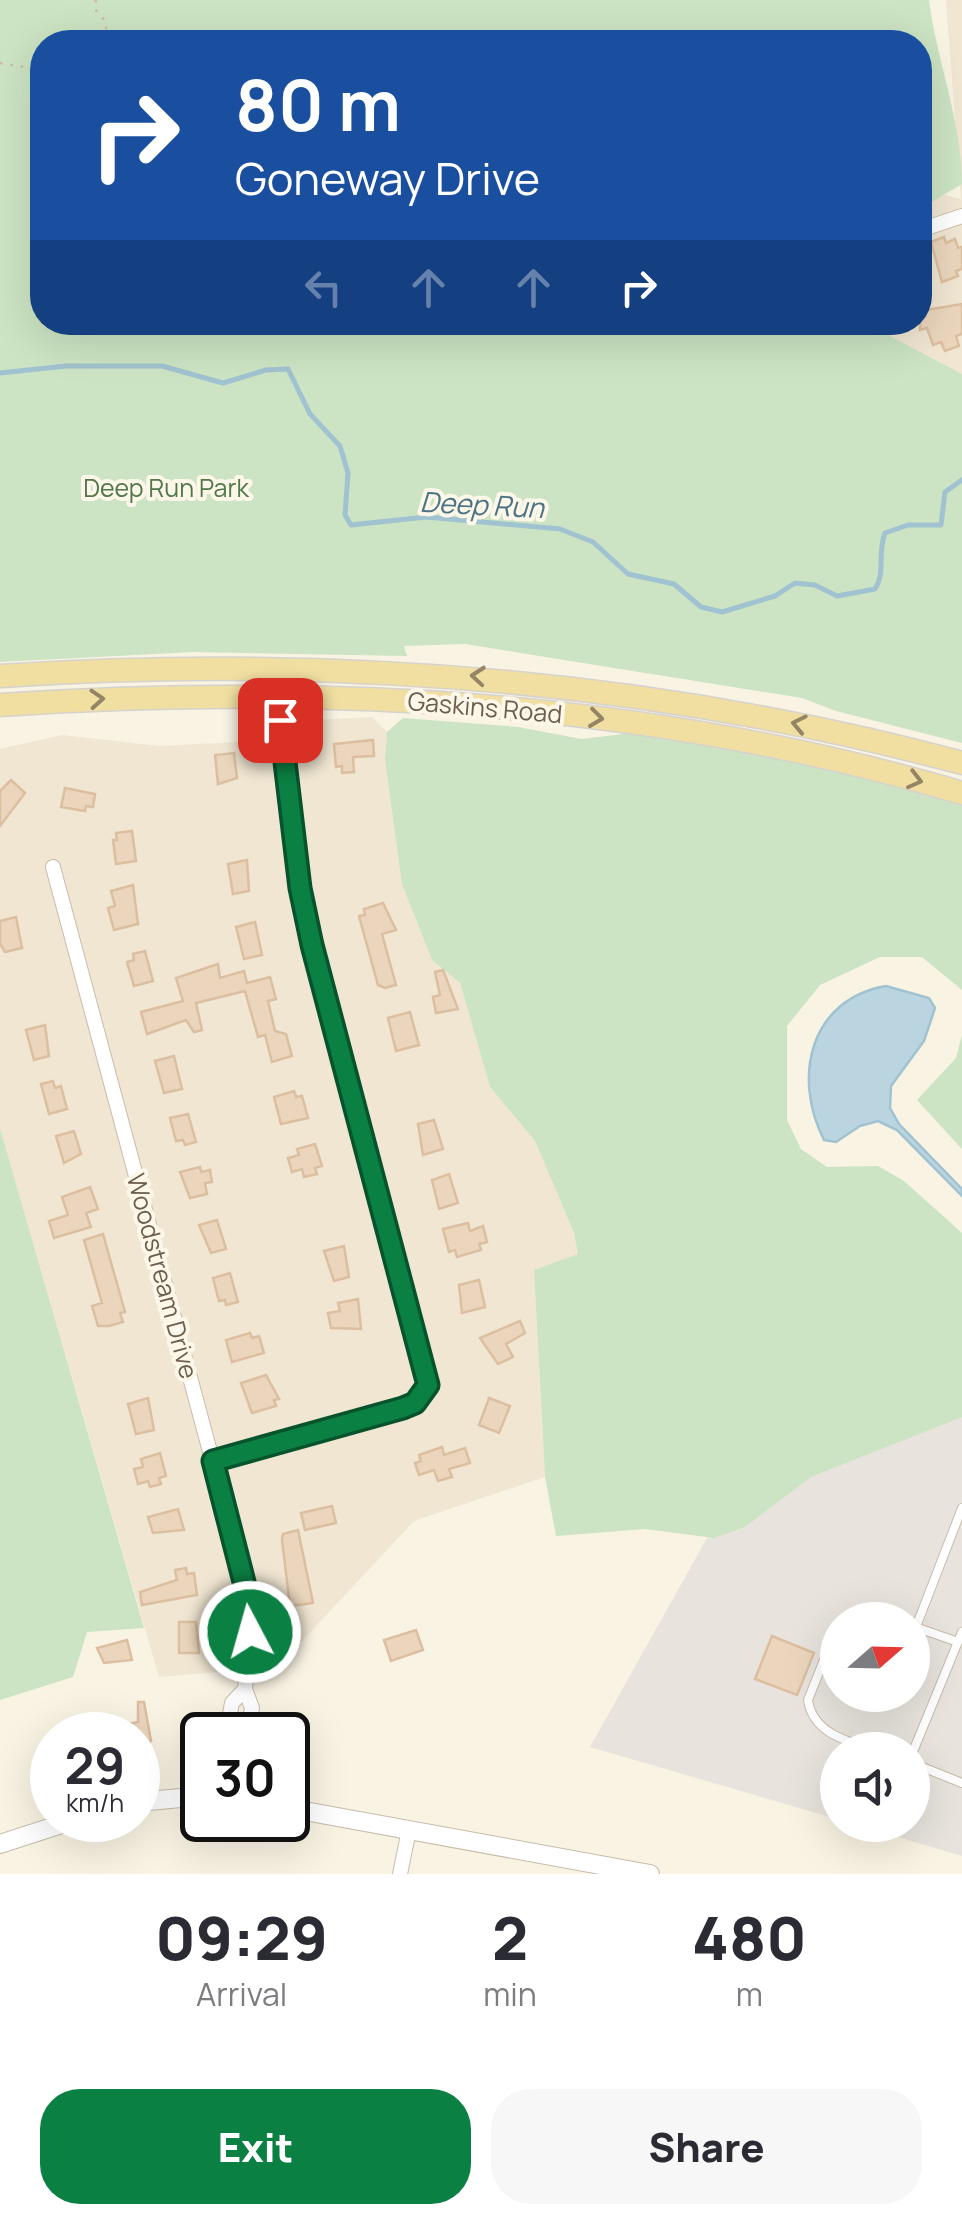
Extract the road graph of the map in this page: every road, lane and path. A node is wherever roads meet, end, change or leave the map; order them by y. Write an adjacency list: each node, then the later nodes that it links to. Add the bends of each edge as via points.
1 (96, 0): 2 (path)
2 (106, 30)
3 (0, 63): 4 (path)
4 (30, 68)
5 (962, 216): 6 (street)
6 (932, 226)
7 (0, 676): 10 (main road, Gaskins Road, one-way to 7, via 769,717 480,676 270,666)
8 (0, 704): 11 (main road, Gaskins Road, one-way to 11, via 257,694 468,704 700,733)
9 (280, 720): 13 (street, via 312,945 428,1385 403,1408)
10 (962, 763)
11 (962, 793)
12 (53, 867): 13 (street, Woodstream Drive)
13 (213, 1461): 20 (street, Woodstream Drive, via 248,1609)
14 (962, 1508): 15 (lane)
15 (924, 1602)
16 (930, 1632): 18 (lane)
17 (962, 1632): 18 (lane)
18 (958, 1642): 24 (lane)
19 (820, 1670): 23 (lane, via 810,1712)
20 (245, 1689): 21 (street, Woodstream Drive); 22 (street, Woodstream Drive)
21 (230, 1712)
22 (251, 1712)
23 (831, 1732)
24 (921, 1732)
25 (930, 1770): 26 (lane)
26 (962, 1783)
27 (310, 1812): 28 (street)
28 (409, 1830): 31 (street); 32 (street)
29 (30, 1834): 30 (street)
30 (0, 1844)
31 (400, 1874)
32 (650, 1874)

